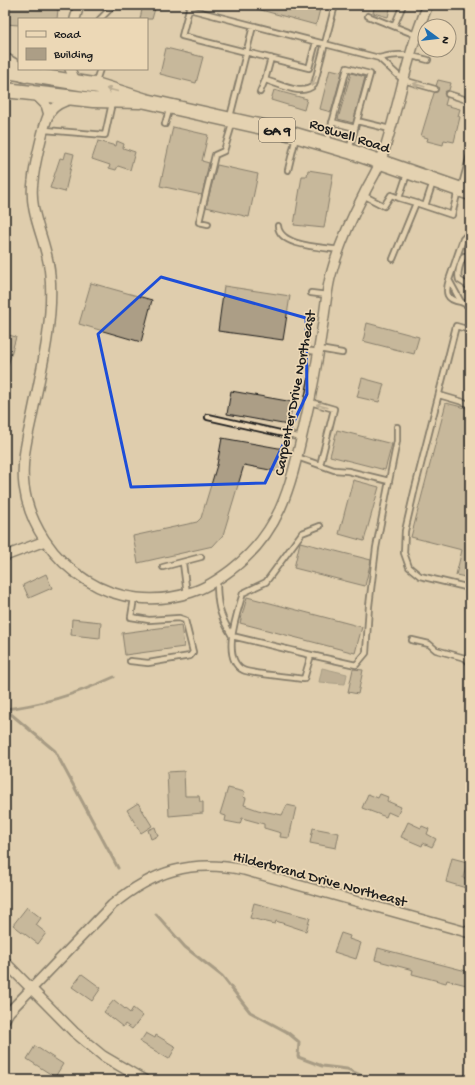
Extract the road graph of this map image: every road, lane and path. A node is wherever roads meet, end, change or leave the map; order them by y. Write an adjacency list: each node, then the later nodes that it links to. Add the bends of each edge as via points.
1 (79, 5): 8 (street)
2 (114, 5): 9 (lane)
3 (335, 5): 14 (lane)
4 (403, 5): 11 (lane)
5 (428, 5): 12 (street, Carpenter Drive Northeast)
6 (190, 7): 10 (lane); 15 (lane, via 182,36)
7 (368, 16): 11 (lane)
8 (75, 18)
9 (101, 18)
10 (253, 26): 13 (lane); 15 (lane)
11 (394, 26): 12 (lane)
12 (416, 36): 16 (street, Carpenter Drive Northeast)
13 (316, 42): 14 (lane); 17 (lane, via 309,68)
14 (325, 44): 18 (lane); 28 (lane, one-way to 28, via 314,85 308,90)
15 (246, 52): 17 (lane); 43 (lane)
16 (410, 54): 18 (lane, via 391,54); 19 (lane); 29 (street, Carpenter Drive Northeast)
17 (271, 58): 28 (lane)
18 (379, 58): 29 (lane)
19 (428, 60)
20 (5, 62): 22 (highway)
21 (18, 70): 27 (highway)
22 (18, 70)
23 (70, 70): 30 (street)
24 (100, 70): 31 (lane)
25 (5, 71): 27 (main road, Roswell Road / GA 9)
26 (46, 73): 27 (main road, Roswell Road / GA 9); 30 (main road, Roswell Road / GA 9)
27 (25, 74)
28 (266, 80): 34 (lane)
29 (403, 80): 32 (lane, one-way to 29); 48 (street, Carpenter Drive Northeast)
30 (76, 83): 31 (main road, Roswell Road / GA 9)
31 (95, 85): 39 (main road, Roswell Road / GA 9, one-way to 31)
32 (435, 89)
33 (5, 90): 35 (main road, Roswell Road / GA 9)
34 (260, 92)
35 (35, 94): 37 (main road, Roswell Road / GA 9); 42 (street, via 46,105)
36 (448, 94): 40 (lane)
37 (75, 98): 38 (main road, Roswell Road / GA 9); 42 (street, Carpenter Drive Northeast, via 60,103)
38 (113, 101): 39 (main road, Roswell Road / GA 9); 49 (lane, via 105,135)
39 (146, 101): 41 (main road, Roswell Road / GA 9)
40 (470, 101)
41 (170, 106): 43 (main road, Roswell Road / GA 9); 46 (lane)
42 (49, 115): 49 (street, Carpenter Drive Northeast)
43 (231, 119): 50 (main road, Roswell Road / GA 9); 63 (lane, via 224,151 216,155 199,222)
44 (357, 120): 45 (lane, via 370,74 347,68 340,105); 47 (lane); 48 (lane)
45 (332, 122): 47 (lane); 51 (lane)
46 (165, 124)
47 (355, 128): 52 (lane)
48 (390, 129): 54 (street, Carpenter Drive Northeast)
49 (44, 130): 91 (street, Carpenter Drive Northeast, via 31,194 35,223 49,267 50,296 43,355 23,468 28,505)
50 (296, 136): 51 (main road, Roswell Road / GA 9); 55 (lane)
51 (326, 144): 52 (main road, Roswell Road / GA 9)
52 (349, 152): 54 (main road, Roswell Road / GA 9)
53 (470, 155): 58 (lane)
54 (381, 163): 56 (main road, Roswell Road / GA 9); 59 (street, Carpenter Drive Northeast)
55 (288, 170)
56 (408, 172): 57 (main road, Roswell Road / GA 9); 60 (lane)
57 (433, 181): 58 (main road, Roswell Road / GA 9); 62 (lane)
58 (463, 191): 62 (lane, via 452,215)
59 (363, 195): 60 (lane, via 384,206 391,195); 66 (street, Carpenter Drive Northeast)
60 (399, 198): 61 (lane)
61 (416, 203): 62 (lane); 69 (lane)
62 (425, 206)
63 (208, 224)
64 (278, 226): 66 (lane, via 278,231 293,242)
65 (470, 234): 68 (lane, via 463,239)
66 (340, 250): 74 (street, Carpenter Drive Northeast, via 330,278)
67 (470, 256): 70 (lane, via 464,256)
68 (456, 258): 70 (lane); 71 (lane)
69 (393, 259)
70 (462, 260): 72 (lane, via 459,280)
71 (449, 280): 75 (lane); 75 (lane, via 447,294 451,300)
72 (470, 287)
73 (311, 293): 74 (lane)
74 (328, 295): 79 (street, Carpenter Drive Northeast)
75 (461, 302): 76 (lane)
76 (470, 306)
77 (470, 330): 81 (lane, via 456,326)
78 (304, 350): 79 (lane)
79 (319, 350): 80 (lane); 82 (street, Carpenter Drive Northeast)
80 (342, 353)
81 (439, 395): 83 (lane); 97 (lane, via 405,531 404,553 409,566 420,576)
82 (310, 402): 86 (street, Carpenter Drive Northeast); 88 (lane, one-way to 82, via 334,409)
83 (470, 404)
84 (208, 417): 86 (lane)
85 (397, 427): 89 (lane, via 397,441)
86 (302, 438): 87 (street, Carpenter Drive Northeast)
87 (297, 457): 88 (lane); 96 (street, Carpenter Drive Northeast, via 292,482 280,512 264,538 238,565)
88 (320, 465): 89 (lane)
89 (389, 481): 102 (lane, via 368,606 366,653 356,665)
90 (320, 526): 100 (lane, via 302,533 266,582 243,593)
91 (45, 541): 92 (street); 99 (street, Carpenter Drive Northeast, via 78,576 105,590)
92 (5, 556)
93 (201, 557): 94 (lane)
94 (183, 563): 95 (lane); 98 (lane)
95 (163, 567)
96 (217, 580): 98 (street, Carpenter Drive Northeast); 100 (lane, via 217,600 221,616)
97 (470, 588)
98 (187, 594): 99 (street, Carpenter Drive Northeast, via 160,599)
99 (134, 598): 104 (lane, via 131,617 185,620 193,652 190,656 162,661)
100 (232, 636): 102 (lane); 102 (lane, via 234,660 243,670 304,679)
101 (412, 640): 103 (lane, via 429,644 436,650)
102 (311, 655)
103 (468, 656): 105 (lane)
104 (130, 661)
105 (470, 663)
106 (470, 933): 108 (street, Hilderbrand Drive Northeast, via 244,870 211,865 190,867 169,871 131,890 112,905)
107 (5, 962): 108 (street)
108 (31, 988): 109 (street, Hilderbrand Drive Northeast); 110 (street, via 79,1037 103,1056)
109 (5, 1019)
110 (144, 1080)

